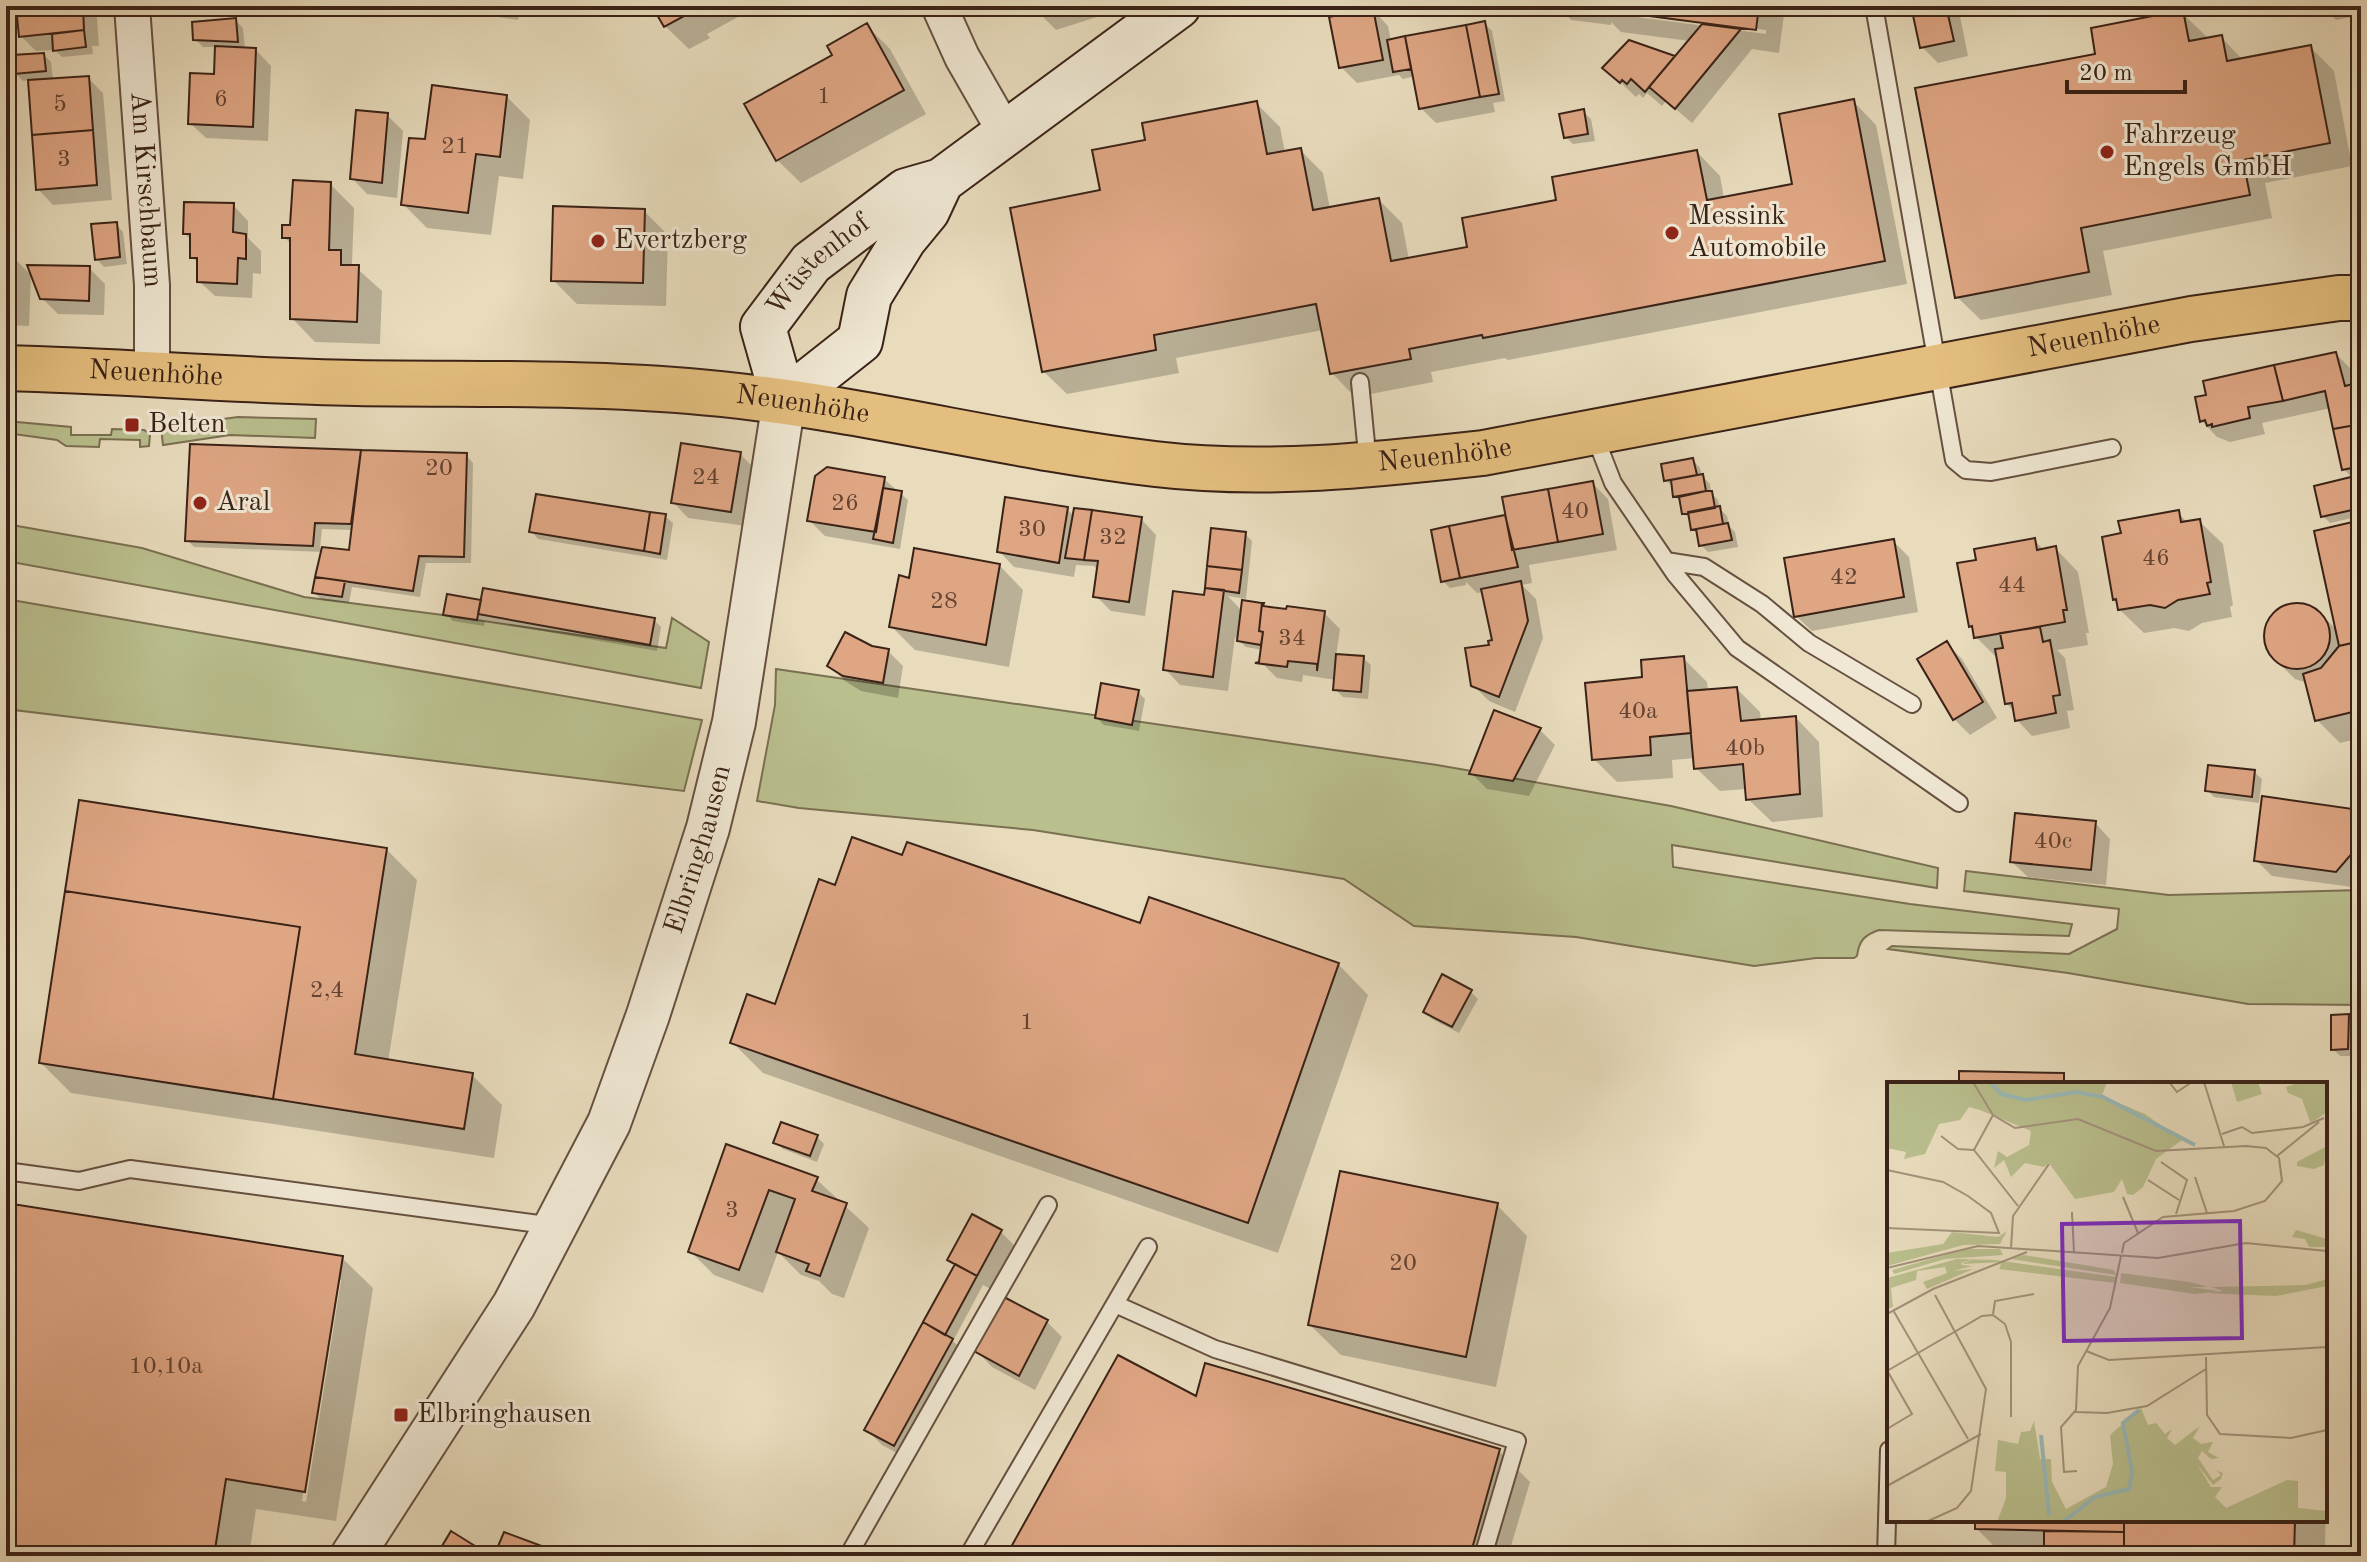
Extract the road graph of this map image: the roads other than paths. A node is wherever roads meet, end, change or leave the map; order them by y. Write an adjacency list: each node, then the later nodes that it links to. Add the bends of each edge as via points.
1 (132, 6): 10 (street, Am Kirschbaum, via 152,285)
2 (939, 6): 5 (street)
3 (1178, 6): 5 (main road, Wüstenhof)
4 (1874, 6): 8 (lane)
5 (1005, 132): 6 (main road, Wüstenhof)
6 (941, 181): 12 (main road, Wüstenhof, via 927,211 869,296 860,341); 12 (main road, Wüstenhof, via 906,191 811,263 763,327)
7 (2361, 298): 8 (main road, Neuenhöhe, via 2235,311)
8 (1936, 367): 13 (main road, Neuenhöhe); 14 (lane, via 1952,454 1966,470 1991,472)
9 (6, 368): 10 (main road, Neuenhöhe)
10 (152, 373): 12 (main road, Neuenhöhe, via 353,383 651,387)
11 (1360, 382): 15 (lane)
12 (784, 401): 15 (main road, Neuenhöhe, via 1158,465 1261,470); 21 (street, Elbringhausen, via 734,722 708,828 609,1123)
13 (1594, 434): 15 (main road, Neuenhöhe); 16 (lane, via 1613,483)
14 (2112, 448)
15 (1368, 466)
16 (1666, 561): 17 (lane, via 1704,567 1762,604 1809,643); 18 (lane, via 1737,648)
17 (1912, 704)
18 (1959, 803)
19 (6, 1171): 21 (lane, via 79,1181 130,1169)
20 (1048, 1205): 26 (lane)
21 (557, 1226): 25 (street, Elbringhausen, via 514,1305)
22 (1148, 1247): 23 (lane)
23 (1115, 1304): 27 (lane); 28 (lane, via 1215,1349 1517,1441)
24 (1887, 1521): 29 (lane)
25 (352, 1556)
26 (848, 1556)
27 (968, 1556)
28 (1483, 1556)
29 (1886, 1556)

